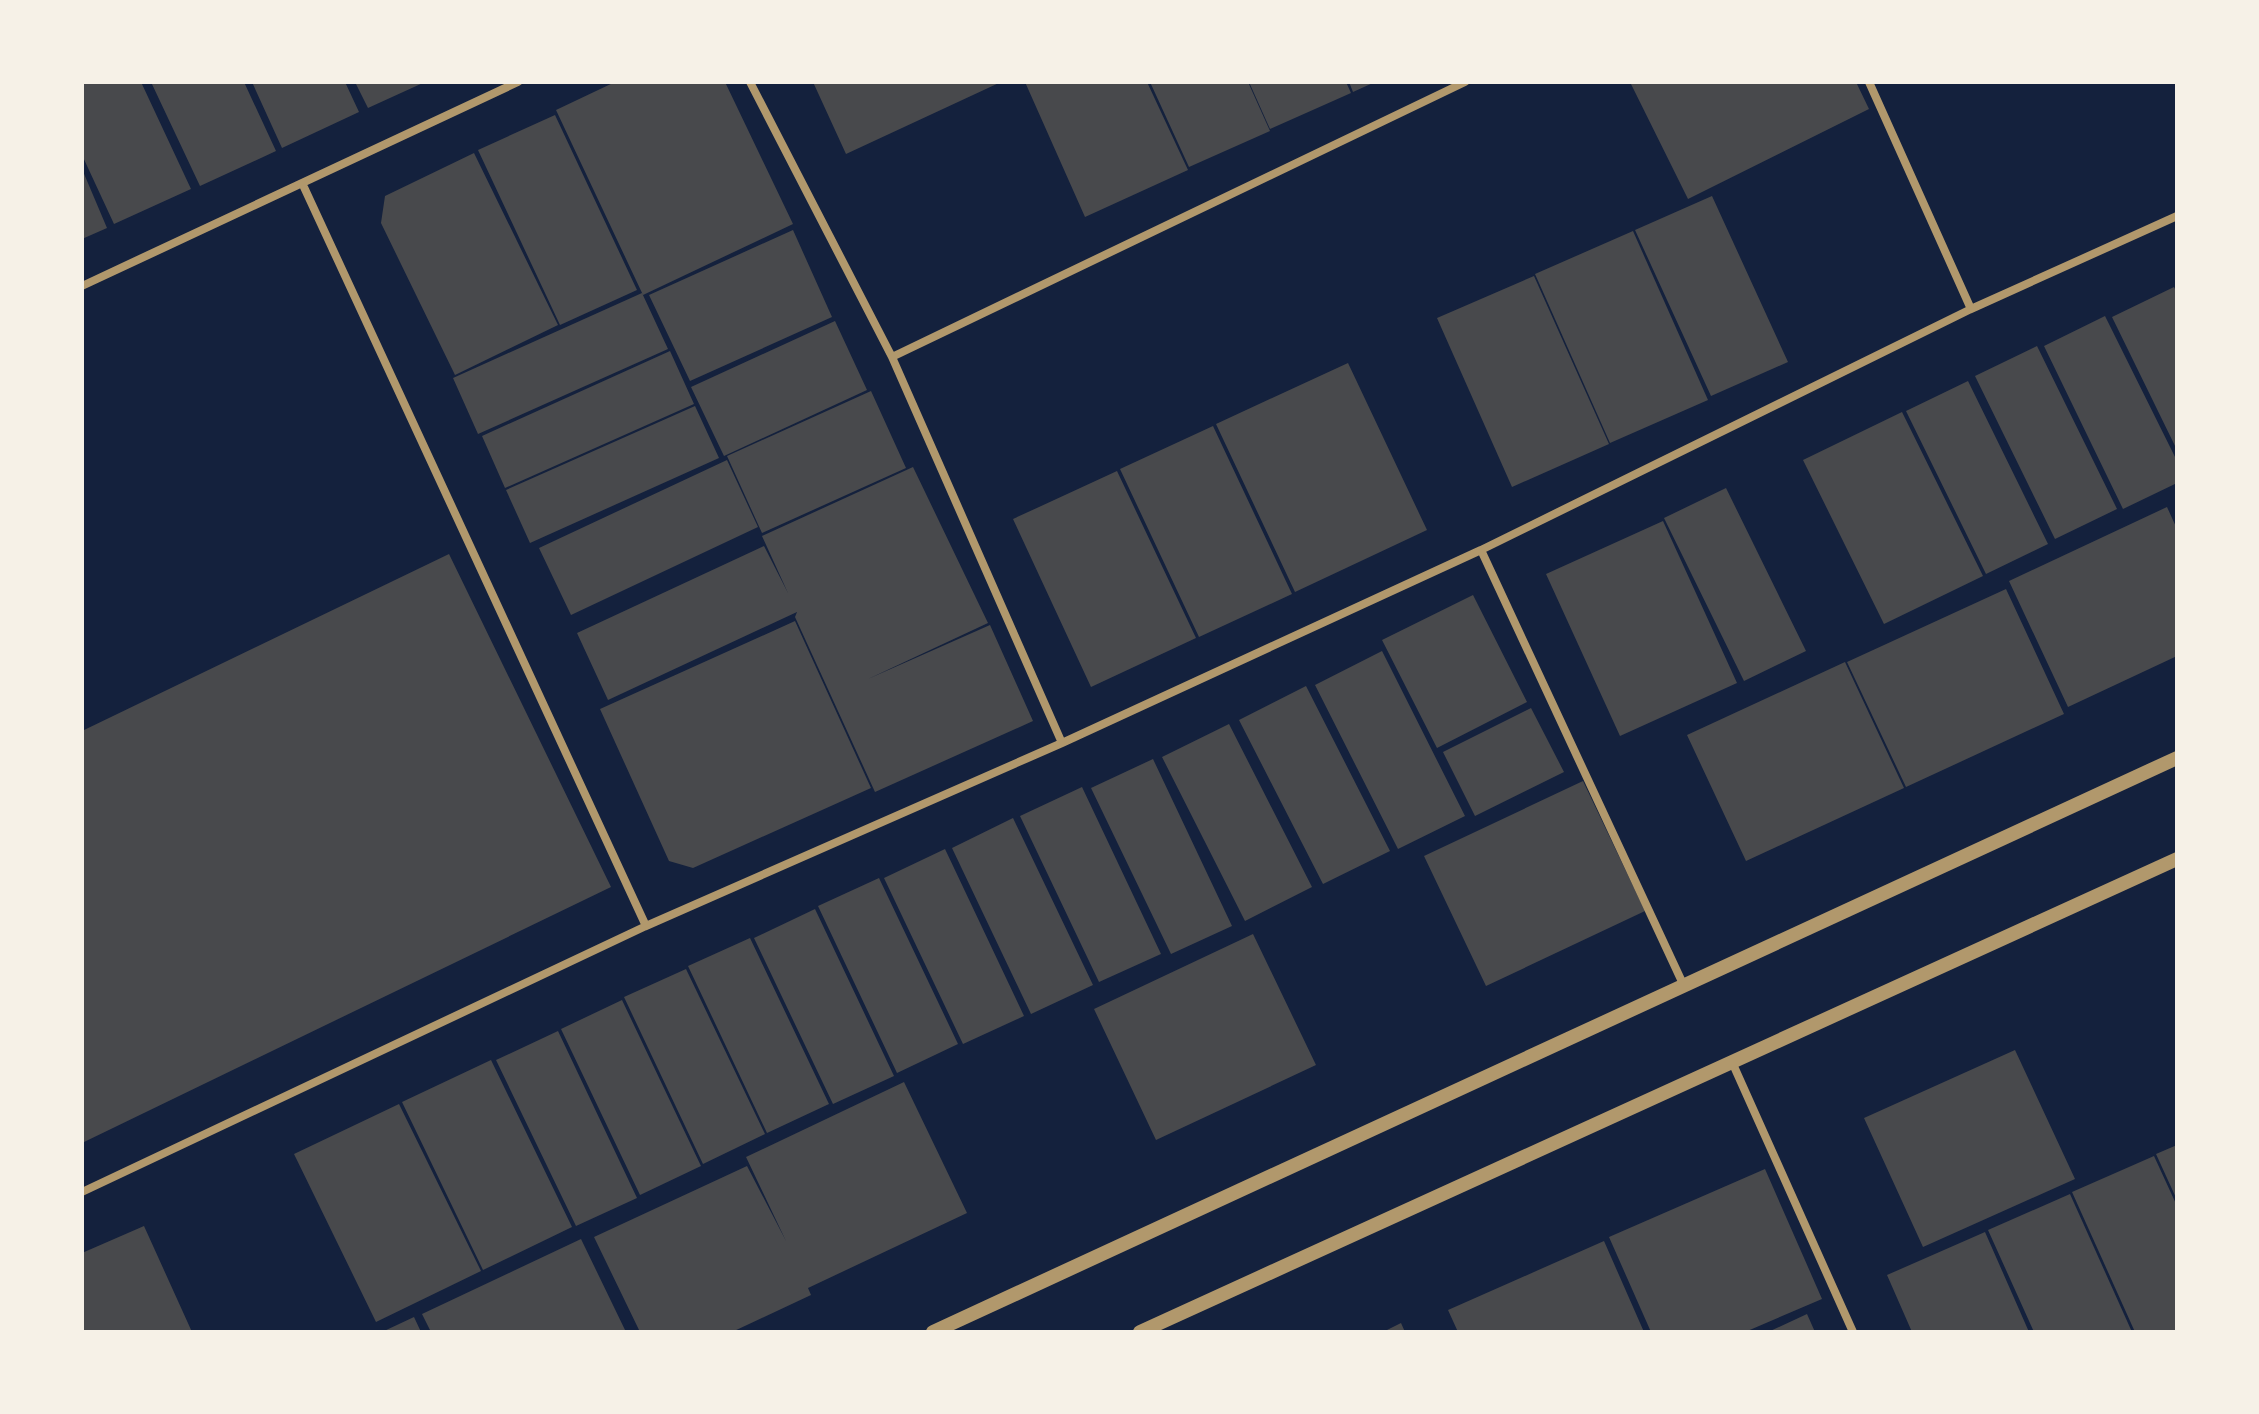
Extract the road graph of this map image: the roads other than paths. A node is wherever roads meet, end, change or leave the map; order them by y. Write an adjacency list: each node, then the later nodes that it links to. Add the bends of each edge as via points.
1 (518, 82): 5 (street)
2 (750, 82): 9 (street)
3 (1465, 82): 9 (street)
4 (1869, 82): 8 (street)
5 (303, 185): 7 (street); 14 (street)
6 (2177, 216): 8 (street)
7 (82, 286)
8 (1971, 309): 10 (street)
9 (892, 357): 11 (street)
10 (1481, 550): 11 (street); 15 (street)
11 (1062, 743): 14 (street)
12 (2177, 758): 15 (street)
13 (2177, 859): 16 (street)
14 (646, 926): 17 (street)
15 (1684, 986): 18 (street)
16 (1732, 1062): 19 (street); 20 (street)
17 (82, 1192)
18 (933, 1332)
19 (1140, 1332)
20 (1853, 1332)

